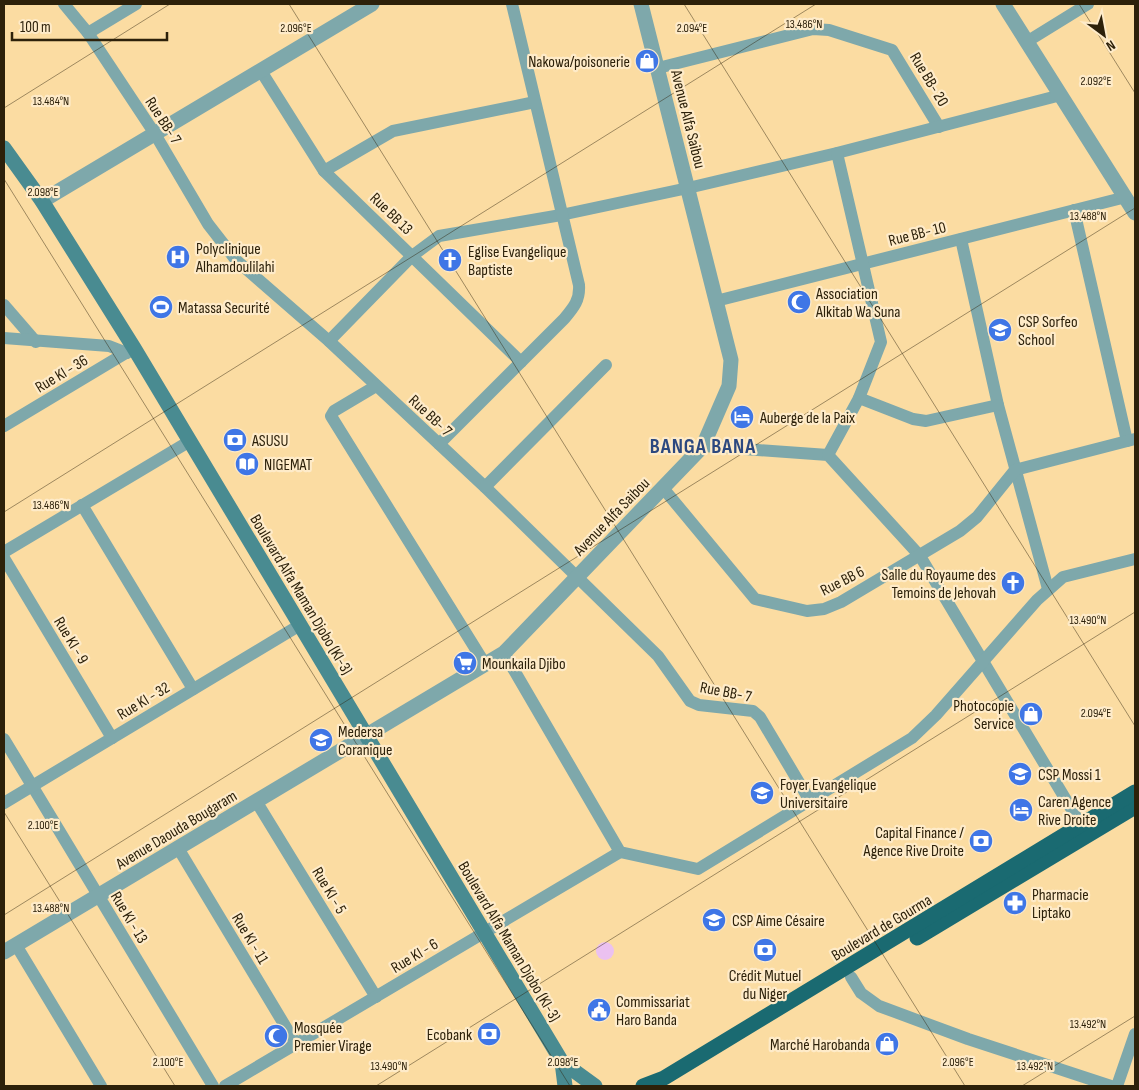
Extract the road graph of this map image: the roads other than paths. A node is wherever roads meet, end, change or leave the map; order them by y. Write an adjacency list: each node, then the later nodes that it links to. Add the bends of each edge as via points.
1 (64, 4): 8 (street, Rue BB- 7)
2 (136, 4): 8 (street)
3 (372, 4): 11 (street)
4 (512, 4): 13 (street)
5 (641, 4): 10 (street, Avenue Alfa Saibou)
6 (1003, 4): 9 (street)
7 (1088, 4): 9 (street)
8 (88, 34): 15 (street, Rue BB- 7)
9 (1028, 40): 12 (street)
10 (658, 68): 14 (street, Rue BB- 20, via 813,29 829,30 892,50); 19 (street, Avenue Alfa Saibou)
11 (261, 71): 15 (street); 18 (street, Rue BB 13)
12 (1061, 95): 14 (street); 20 (street)
13 (536, 102): 18 (street, via 393,131); 24 (street)
14 (939, 127): 17 (street)
15 (155, 134): 21 (street); 31 (street, Rue BB- 7, via 208,224 236,260)
16 (4, 148): 21 (main road, Boulevard Alfa Maman Djobo (KI-3))
17 (837, 153): 19 (street); 27 (street)
18 (324, 171): 26 (street, Rue BB 13)
19 (688, 188): 24 (street); 28 (street, Avenue Alfa Saibou)
20 (1126, 197): 22 (street, Rue BB- 10); 23 (street)
21 (42, 202): 33 (main road, Boulevard Alfa Maman Djobo (KI-3))
22 (1074, 210): 25 (street, Rue BB- 10); 41 (street)
23 (1135, 213)
24 (561, 215): 26 (street, via 449,233 430,241); 34 (street, via 580,296 564,319)
25 (960, 239): 27 (street, Rue BB- 10); 38 (street)
26 (412, 256): 31 (street); 34 (street, Rue BB 13)
27 (864, 264): 28 (street, Rue BB- 10); 37 (street, via 881,342)
28 (716, 301): 43 (street, Avenue Alfa Saibou, via 732,373)
29 (4, 306): 32 (street)
30 (4, 338): 32 (street)
31 (329, 341): 36 (street, Rue BB- 7)
32 (36, 342): 33 (street, via 110,346)
33 (131, 351): 39 (street, Rue KI - 36); 40 (main road, Boulevard Alfa Maman Djobo (KI-3))
34 (521, 362): 42 (street)
35 (606, 365): 46 (street)
36 (376, 386): 42 (street, Rue BB- 7); 58 (street, via 331,416)
37 (859, 398): 38 (street, via 926,421); 44 (street)
38 (998, 405): 45 (street)
39 (4, 426)
40 (190, 440): 48 (street); 55 (main road, Boulevard Alfa Maman Djobo (KI-3))
41 (1131, 440): 45 (street)
42 (439, 444): 46 (street, Rue BB- 7)
43 (703, 446): 44 (street); 47 (street, Avenue Alfa Saibou)
44 (828, 455): 50 (street)
45 (1015, 470): 50 (street, Rue BB 6, via 969,525); 54 (street)
46 (485, 487): 53 (street, Rue BB- 7)
47 (662, 488): 50 (street, Rue BB 6, via 755,599 764,602 806,611 824,609); 53 (street, Avenue Alfa Saibou)
48 (82, 505): 49 (street); 59 (street)
49 (4, 552)
50 (920, 556): 57 (street)
51 (4, 558): 61 (street, Rue KI - 9)
52 (1135, 559): 54 (street, via 1063,577)
53 (576, 578): 56 (street, Avenue Alfa Saibou); 66 (street, Rue BB- 7, via 658,656 690,701 699,705 753,711)
54 (1048, 590): 57 (street)
55 (300, 625): 59 (street, Rue KI - 32); 60 (main road, Boulevard Alfa Maman Djobo (KI-3))
56 (504, 653): 58 (street, Avenue Alfa Saibou); 71 (street)
57 (983, 662): 66 (street, via 912,738); 69 (street)
58 (485, 664): 60 (street, Avenue Alfa Saibou)
59 (193, 689): 61 (street, Rue KI - 32)
60 (366, 735): 65 (street, Avenue Daouda Bougaram); 73 (main road, Boulevard Alfa Maman Djobo (KI-3))
61 (112, 738): 63 (street, Rue KI - 32)
62 (4, 739): 63 (street, Rue KI - 13)
63 (32, 786): 67 (street, Rue KI - 32); 72 (street, Rue KI - 13)
64 (1135, 792): 69 (highway, Boulevard de Gourma)
65 (256, 801): 70 (street, Avenue Daouda Bougaram); 76 (street, Rue KI - 5)
66 (810, 801): 71 (street, via 698,869)
67 (4, 803)
68 (1135, 807): 75 (highway, Boulevard de Gourma)
69 (1081, 825): 85 (highway, Boulevard de Gourma, via 664,1078)
70 (178, 848): 72 (street, Avenue Daouda Bougaram); 78 (street, Rue KI - 11)
71 (620, 852): 73 (street, Rue KI - 6)
72 (98, 895): 74 (street, Avenue Daouda Bougaram); 81 (street, Rue KI - 13)
73 (484, 932): 76 (street, Rue KI - 6); 79 (main road, Boulevard Alfa Maman Djobo (KI-3))
74 (10, 948): 80 (street)
75 (851, 977): 86 (highway, Boulevard de Gourma); 87 (street, via 861,992 878,1006)
76 (376, 997): 78 (street, Rue KI - 6)
77 (1135, 1034): 88 (street)
78 (296, 1044): 82 (street, Rue KI - 6)
79 (562, 1062): 83 (main road, Boulevard Alfa Maman Djobo (KI-3)); 84 (main road, Boulevard Alfa Maman Djobo (KI-3))
80 (101, 1086)
81 (213, 1086)
82 (225, 1086)
83 (566, 1086)
84 (595, 1086)
85 (643, 1086)
86 (670, 1086)
87 (1111, 1086)
88 (1116, 1086)

